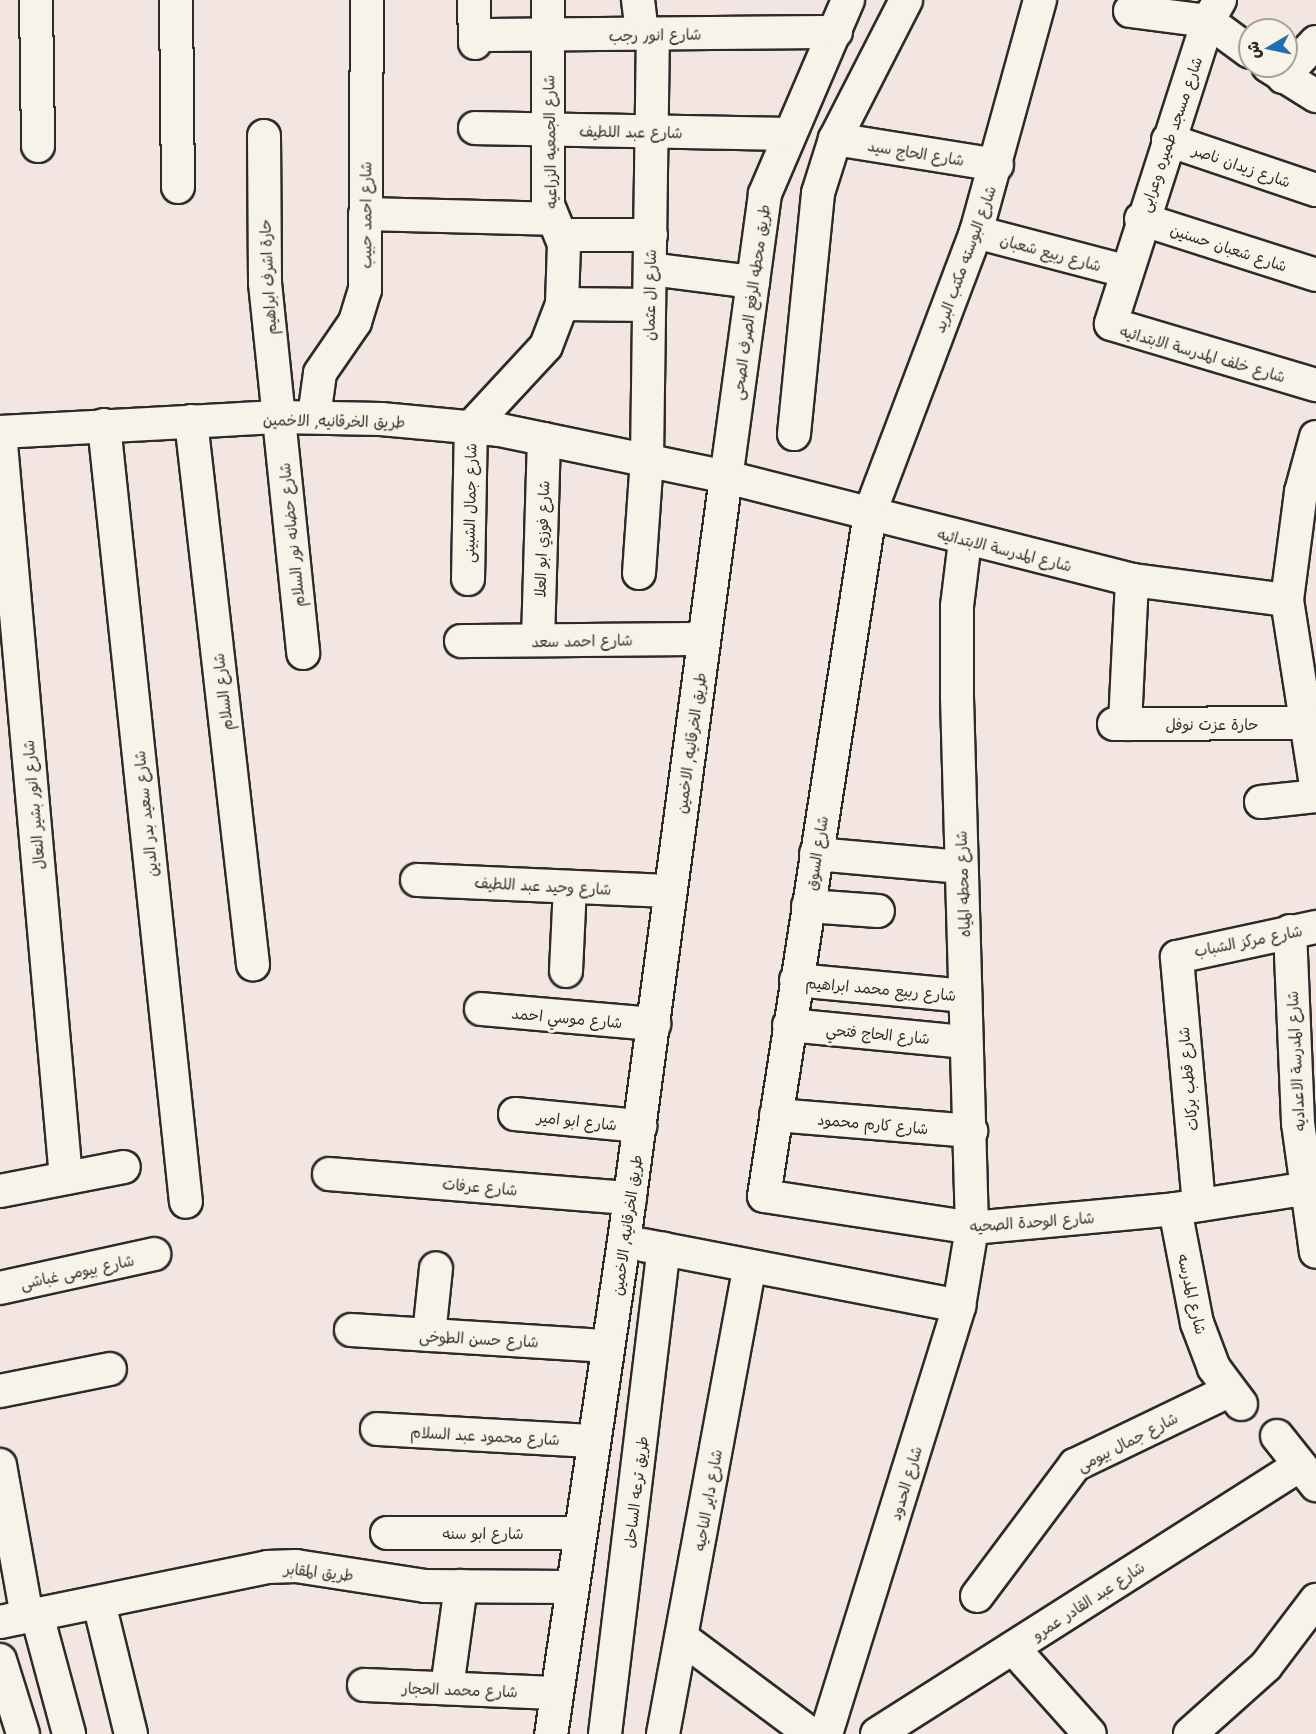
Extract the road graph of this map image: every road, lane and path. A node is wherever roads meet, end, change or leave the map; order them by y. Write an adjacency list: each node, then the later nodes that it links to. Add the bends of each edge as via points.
1 (36, 0): 27 (street)
2 (176, 0): 29 (street)
3 (367, 0): 31 (street, شارع احمد حبيب)
4 (474, 0): 14 (street, شارع انور رجب, via 475,39)
5 (548, 0): 14 (street, شارع الجمعيه الزراعيه)
6 (638, 0): 13 (street, شارع ال عثمان)
7 (848, 0): 12 (street, طريق محطه الرفع الصرف الصحى)
8 (906, 0): 25 (street)
9 (1040, 0): 28 (street, شارع البوسته مكتب البريد)
10 (1130, 11): 11 (street)
11 (1214, 11): 15 (street); 26 (street, شارع مسجد طميره وعرابى)
12 (836, 32): 13 (street, شارع انور رجب); 23 (street, طريق محطه الرفع الصرف الصحى)
13 (648, 34): 14 (street, شارع انور رجب); 22 (street, شارع ال عثمان)
14 (548, 35): 21 (street, شارع الجمعيه الزراعيه)
15 (1238, 38)
16 (1316, 42): 17 (street)
17 (1298, 56)
18 (1286, 78): 19 (street)
19 (1316, 96)
20 (475, 128): 21 (street, شارع عبد اللطيف)
21 (547, 130): 22 (street, شارع عبد اللطيف); 33 (street, شارع الجمعيه الزراعيه)
22 (654, 131): 23 (street, شارع عبد اللطيف); 35 (street, شارع ال عثمان)
23 (788, 134): 39 (street, طريق محطه الرفع الصرف الصحى, via 765,194)
24 (264, 136): 43 (street, حارة اشرف ابراهيم, via 265,283)
25 (835, 139): 28 (street, شارع الحاج سيد); 49 (street, via 818,193)
26 (1168, 140): 30 (street, شارع زيدان ناصر); 32 (street, شارع مسجد طميره وعرابى)
27 (38, 146)
28 (997, 165): 34 (street, شارع البوسته مكتب البريد)
29 (178, 187)
30 (1316, 190)
31 (365, 214): 33 (street); 44 (street, شارع احمد حبيب, via 362,307 320,373)
32 (1141, 219): 37 (street, شارع مسجد طميره وعرابى); 38 (street, شارع شعبان حسنين)
33 (556, 227): 35 (street); 40 (street, شارع الجمعيه الزراعيه)
34 (976, 232): 37 (street, شارع ربيع شعبان); 54 (street, شارع البوسته مكتب البريد)
35 (651, 235): 36 (street, شارع ال عثمان)
36 (650, 269): 39 (street); 41 (street, شارع ال عثمان)
37 (1125, 271): 42 (street, شارع خلف المدرسة الابتدائيه, via 1113,327)
38 (1316, 275)
39 (753, 282): 53 (street, طريق محطه الرفع الصرف الصحى)
40 (562, 304): 41 (street); 47 (street, شارع الجمعيه الزراعيه, via 546,346)
41 (649, 305): 52 (street, شارع ال عثمان)
42 (1316, 385)
43 (278, 417): 44 (street, طريق الخرقانيه, الاخمين); 45 (street, طريق الخرقانيه, الاخمين); 64 (street, شارع حضانه نور السلام)
44 (314, 417): 47 (street, طريق الخرقانيه, الاخمين)
45 (191, 421): 46 (street, طريق الخرقانيه, الاخمين); 78 (street, شارع السلام)
46 (104, 425): 48 (street, طريق الخرقانيه, الاخمين); 98 (street, شارع سعيد بدر الدين)
47 (471, 427): 50 (street, طريق الخرقانيه, الاخمين); 57 (street, شارع جمال الشبينى)
48 (0, 432): 93 (street, شارع انور بشير النعال)
49 (794, 434)
50 (544, 439): 52 (street, طريق الخرقانيه, الاخمين); 62 (street, شارع فوزي ابو العلا)
51 (1314, 448): 59 (street)
52 (647, 459): 53 (street, طريق الخرقانيه, الاخمين); 56 (street, شارع ال عثمان)
53 (726, 477): 54 (street, شارع المدرسة الابتدائيه); 61 (street, طريق الخرقانيه, الاخمين)
54 (870, 513): 55 (street, شارع المدرسة الابتدائيه); 69 (street, شارع السوق)
55 (965, 541): 58 (street, شارع المدرسة الابتدائيه); 70 (street, شارع محطه المياه, via 957,617)
56 (639, 573)
57 (468, 579)
58 (1132, 580): 59 (street, شارع المدرسة الابتدائيه); 65 (street, حارة عزت نوفل, via 1120,724)
59 (1287, 600): 60 (street)
60 (1304, 634): 65 (street)
61 (704, 639): 62 (street, شارع احمد سعد); 73 (street, طريق الخرقانيه, الاخمين)
62 (537, 640): 63 (street, شارع احمد سعد)
63 (461, 641)
64 (303, 653)
65 (1313, 743): 66 (street)
66 (1316, 784)
67 (1316, 796): 68 (street)
68 (1261, 801)
69 (816, 854): 70 (street); 74 (street, شارع السوق)
70 (961, 867): 81 (street, شارع محطه المياه)
71 (417, 880): 72 (street, شارع وحيد عبد اللطيف)
72 (570, 887): 73 (street, شارع وحيد عبد اللطيف); 79 (street)
73 (669, 891): 83 (street, طريق الخرقانيه, الاخمين)
74 (808, 906): 75 (street); 80 (street, شارع السوق)
75 (878, 911)
76 (1303, 929): 77 (street, شارع مركز الشباب); 88 (street, شارع المدرسة الاعداديه)
77 (1180, 953): 99 (street, شارع قطب بركات, via 1176,962)
78 (254, 964)
79 (566, 971)
80 (796, 980): 81 (street, شارع ربيع محمد ابراهيم); 84 (street, شارع السوق)
81 (965, 996): 85 (street, شارع محطه المياه)
82 (481, 1009): 83 (street, شارع موسي احمد)
83 (654, 1024): 89 (street, طريق الخرقانيه, الاخمين)
84 (789, 1025): 85 (street, شارع الحاج فتحي); 87 (street, شارع السوق)
85 (966, 1042): 90 (street, شارع محطه المياه)
86 (515, 1114): 89 (street, شارع ابو امير)
87 (776, 1115): 90 (street, شارع كارم محمود); 96 (street, شارع السوق)
88 (1307, 1122): 94 (street, شارع المدرسة الاعداديه)
89 (640, 1126): 97 (street, طريق الخرقانيه, الاخمين)
90 (971, 1131): 100 (street, شارع محطه المياه)
91 (124, 1167): 93 (street)
92 (329, 1173): 97 (street, شارع عرفات)
93 (66, 1178): 95 (street)
94 (1310, 1188): 99 (street, شارع الوحدة الصحيه); 103 (street, شارع المدرسة الاعداديه)
95 (0, 1191)
96 (764, 1193): 100 (street, شارع الوحدة الصحيه, via 768,1200)
97 (630, 1198): 101 (street, طريق الخرقانيه, الاخمين)
98 (186, 1202)
99 (1187, 1207): 100 (street, شارع الوحدة الصحيه); 114 (street, شارع المدرسه, via 1197,1323)
100 (972, 1228): 108 (street, شارع الحدود)
101 (624, 1241): 102 (street); 111 (street, طريق الخرقانيه, الاخمين)
102 (664, 1249): 105 (street); 138 (street, طريق ترعه الساحل)
103 (1316, 1252)
104 (154, 1254): 107 (street, شارع بيومى غباشى)
105 (750, 1266): 108 (street); 128 (street, شارع داير الناحيه)
106 (436, 1268): 110 (street)
107 (0, 1288)
108 (959, 1306): 141 (street, شارع الحدود)
109 (351, 1330): 110 (street, شارع حسن الطوخى)
110 (429, 1335): 111 (street, شارع حسن الطوخى)
111 (608, 1346): 117 (street, طريق الخرقانيه, الاخمين)
112 (110, 1369): 113 (street)
113 (0, 1391)
114 (1235, 1398): 124 (street, شارع جمال بيومى, via 1075,1465)
115 (377, 1429): 117 (street, شارع محمود عبد السلام)
116 (1277, 1436): 119 (street)
117 (593, 1441): 121 (street, طريق الخرقانيه, الاخمين)
118 (0, 1465): 127 (street)
119 (1308, 1475): 129 (street, شارع عبد القادر عمرو)
120 (387, 1533): 121 (street, شارع ابو سنه)
121 (579, 1533): 123 (street, طريق الخرقانيه, الاخمين)
122 (461, 1586): 123 (street, طريق المقابر); 126 (street, طريق المقابر, via 276,1566 238,1570); 132 (street)
123 (571, 1587): 133 (street, طريق الخرقانيه, الاخمين)
124 (977, 1596)
125 (1316, 1600): 144 (street, via 1266,1666)
126 (99, 1603): 127 (street, طريق المقابر); 136 (street)
127 (21, 1618): 135 (street)
128 (682, 1638): 139 (street, شارع داير الناحيه); 140 (street)
129 (1013, 1648): 142 (street, شارع عبد القادر عمرو); 143 (street)
130 (0, 1660): 134 (street)
131 (364, 1685): 132 (street, شارع محمد الحجار)
132 (447, 1688): 133 (street, شارع محمد الحجار)
133 (556, 1693): 137 (street, طريق الخرقانيه, الاخمين)
134 (23, 1734)
135 (69, 1734)
136 (131, 1734)
137 (551, 1734)
138 (605, 1734)
139 (663, 1734)
140 (811, 1734)
141 (826, 1734)
142 (877, 1734)
143 (1090, 1734)
144 (1190, 1734)

